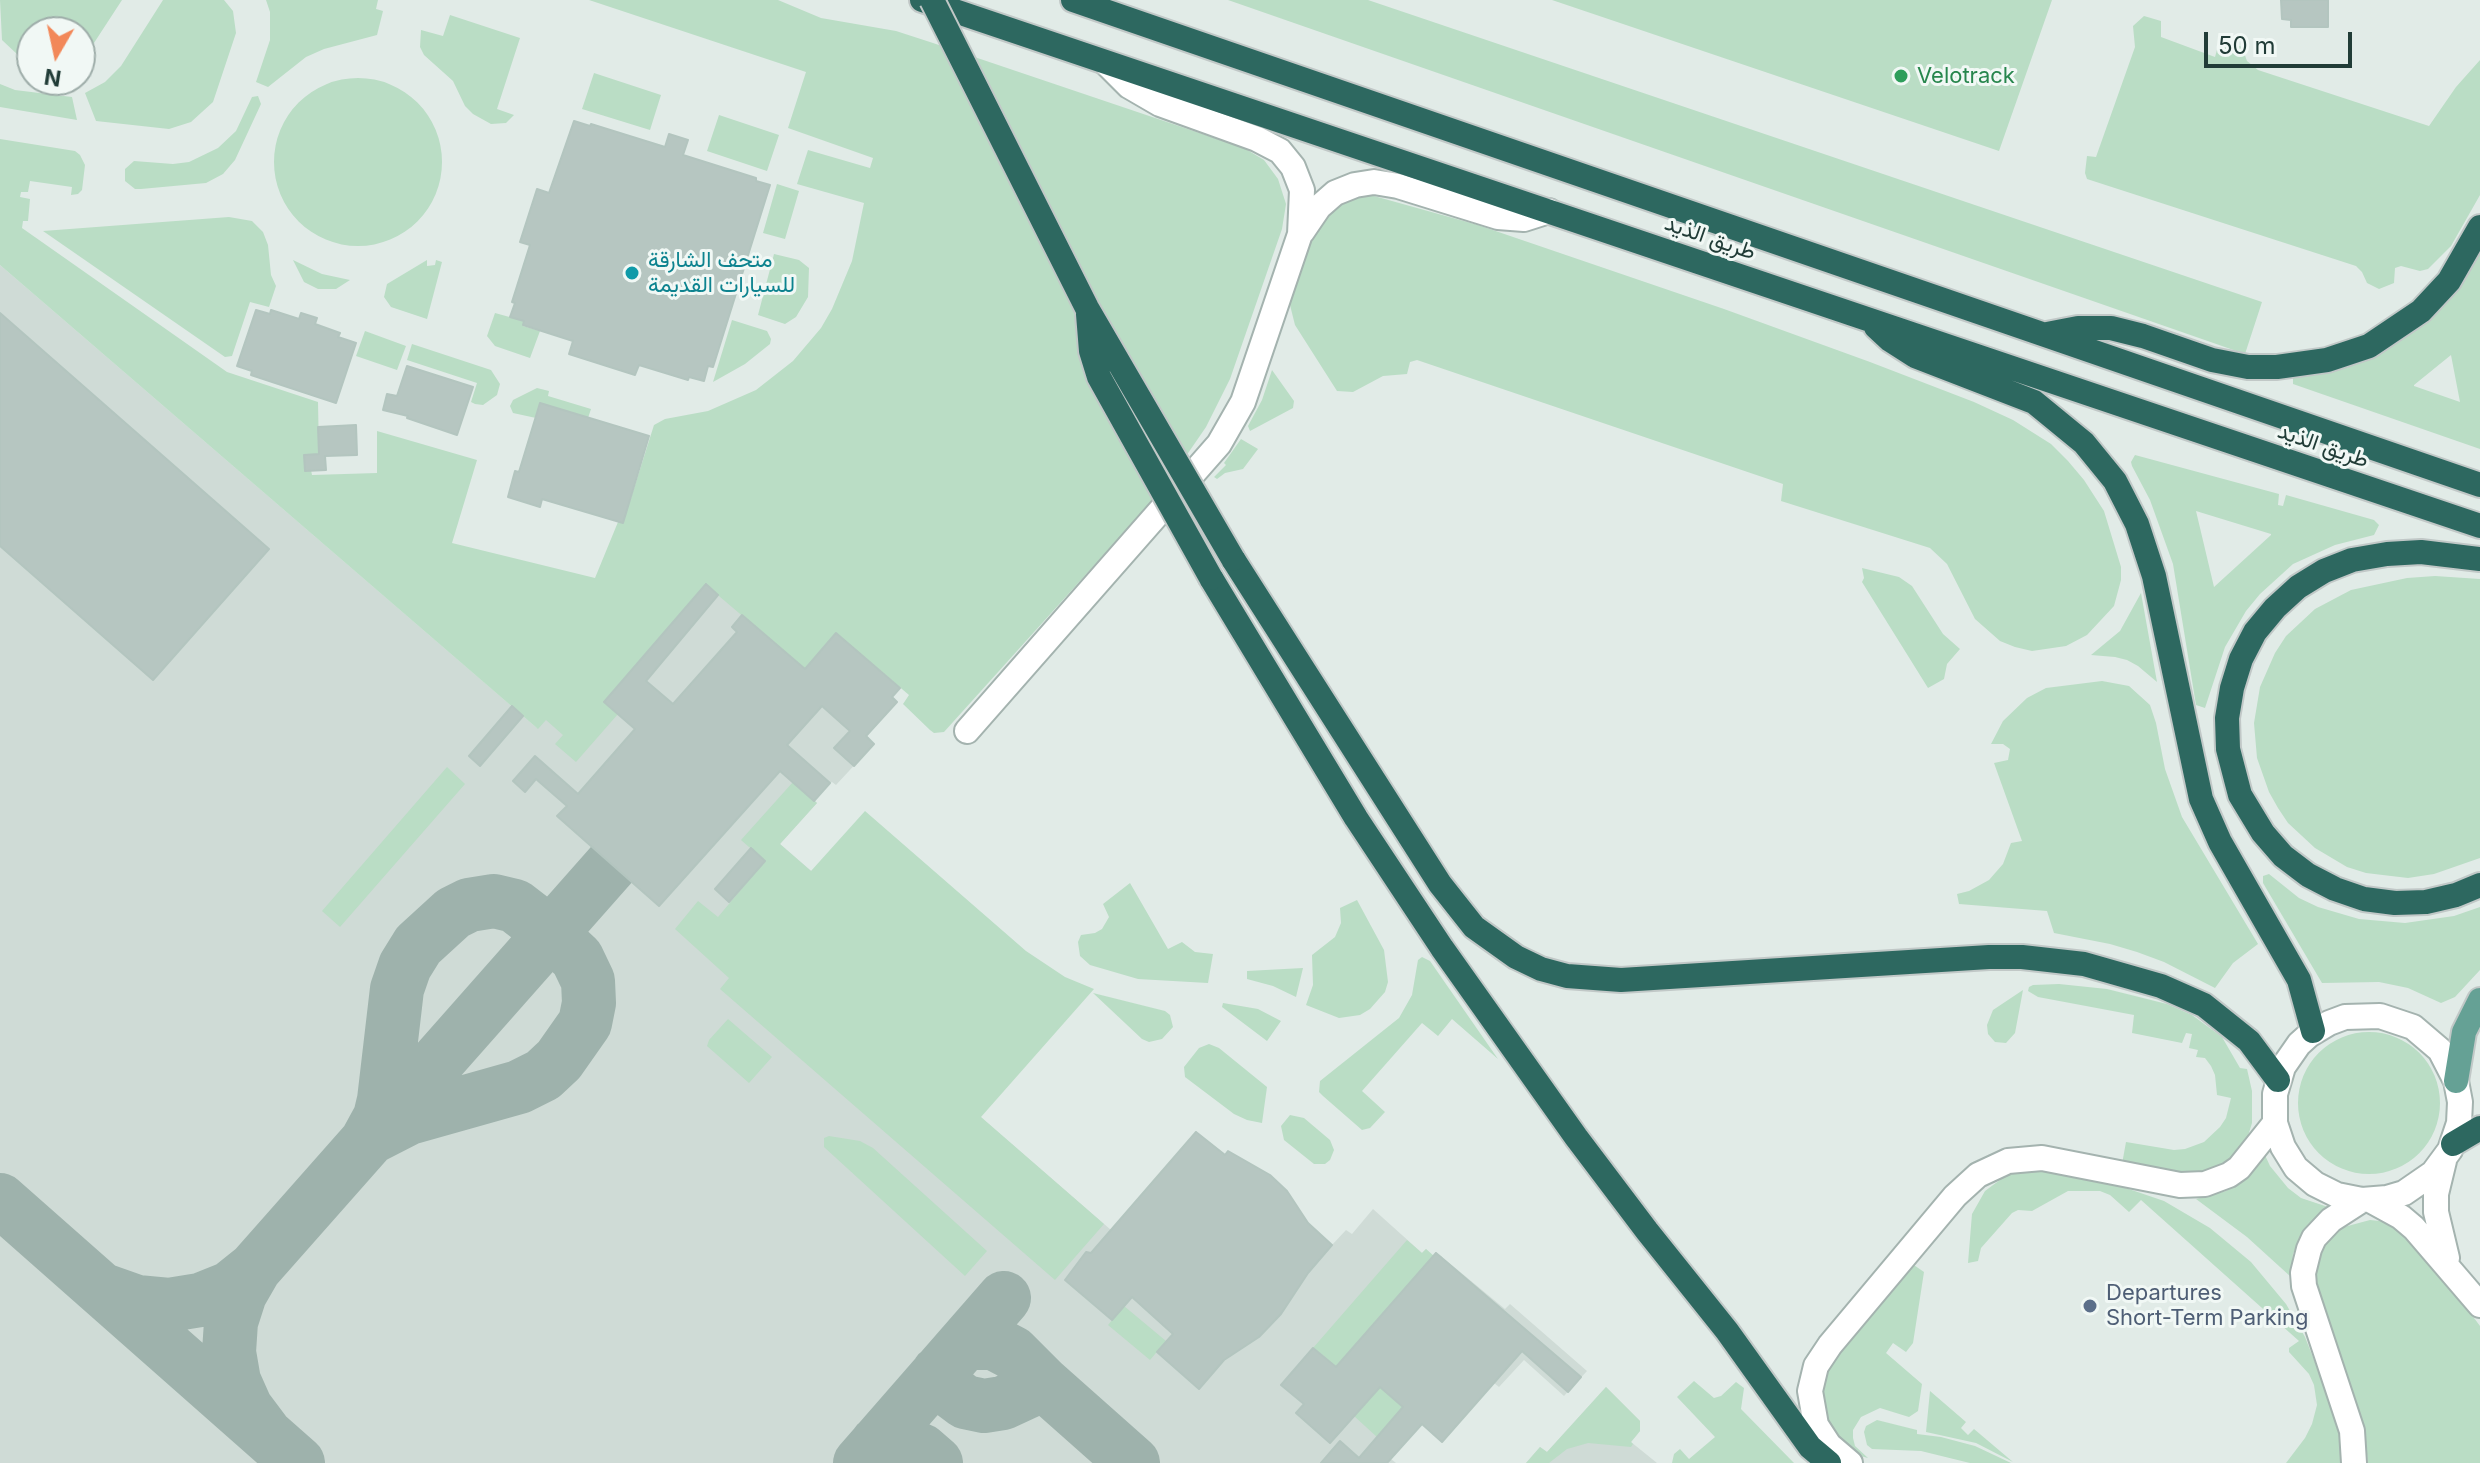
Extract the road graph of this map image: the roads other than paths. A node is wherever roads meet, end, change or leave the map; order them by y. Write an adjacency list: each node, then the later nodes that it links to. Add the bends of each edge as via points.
1 (922, 0): 4 (highway, طريق الذيد)
2 (932, 0): 8 (highway, bridge)
3 (1073, 0): 10 (highway, طريق الذيد)
4 (1106, 63): 5 (highway, طريق الذيد); 7 (street, via 1129,86 1160,104 1280,151 1302,190)
5 (1549, 211): 7 (street, via 1524,219 1498,217 1390,183 1366,183 1327,199); 9 (highway, طريق الذيد)
6 (2480, 227): 10 (highway, via 2449,281 2421,311 2369,346 2327,360 2248,367 2111,328)
7 (1300, 234): 14 (street, via 1247,391 1219,444)
8 (1087, 308): 18 (highway, bridge, via 1233,559 1440,884 1474,927 1516,957 1567,976 1621,980 1989,957 2084,964 2161,986 2204,1005 2249,1041); 26 (highway, bridge, via 1099,377 1211,578 1356,818 1576,1137 1810,1447)
9 (1869, 319): 12 (highway, طريق الذيد); 17 (highway, via 1915,356 2034,402 2084,443 2115,481 2137,524 2154,576 2201,799 2294,970)
10 (2046, 335): 11 (highway, طريق الذيد)
11 (2480, 485)
12 (2480, 526)
13 (2480, 559): 15 (highway, via 2387,554 2352,560 2298,587 2255,632 2236,673 2227,718 2228,749 2240,795 2263,833 2308,875 2364,899 2395,903 2426,902)
14 (967, 731)
15 (2480, 885)
16 (2480, 1000): 19 (main road, via 2464,1032)
17 (2313, 1031): 18 (street, via 2290,1055); 19 (street, via 2363,1015 2397,1020 2440,1050)
18 (2278, 1080): 20 (street)
19 (2456, 1081): 22 (street, via 2460,1113)
20 (2275, 1123): 23 (street, via 2296,1168 2337,1195); 27 (street, via 2239,1168 2205,1184 2180,1185 2042,1158 2008,1161 1978,1175 1816,1366 1810,1391 1816,1425)
21 (2480, 1128): 22 (highway)
22 (2448, 1152): 23 (street, via 2433,1173 2404,1193); 24 (street, via 2436,1212)
23 (2366, 1200): 24 (street, via 2414,1228); 28 (street, via 2322,1228 2303,1273 2352,1431)
24 (2452, 1271): 25 (street)
25 (2480, 1305)
26 (1829, 1463)
27 (1850, 1463)
28 (2354, 1463)

